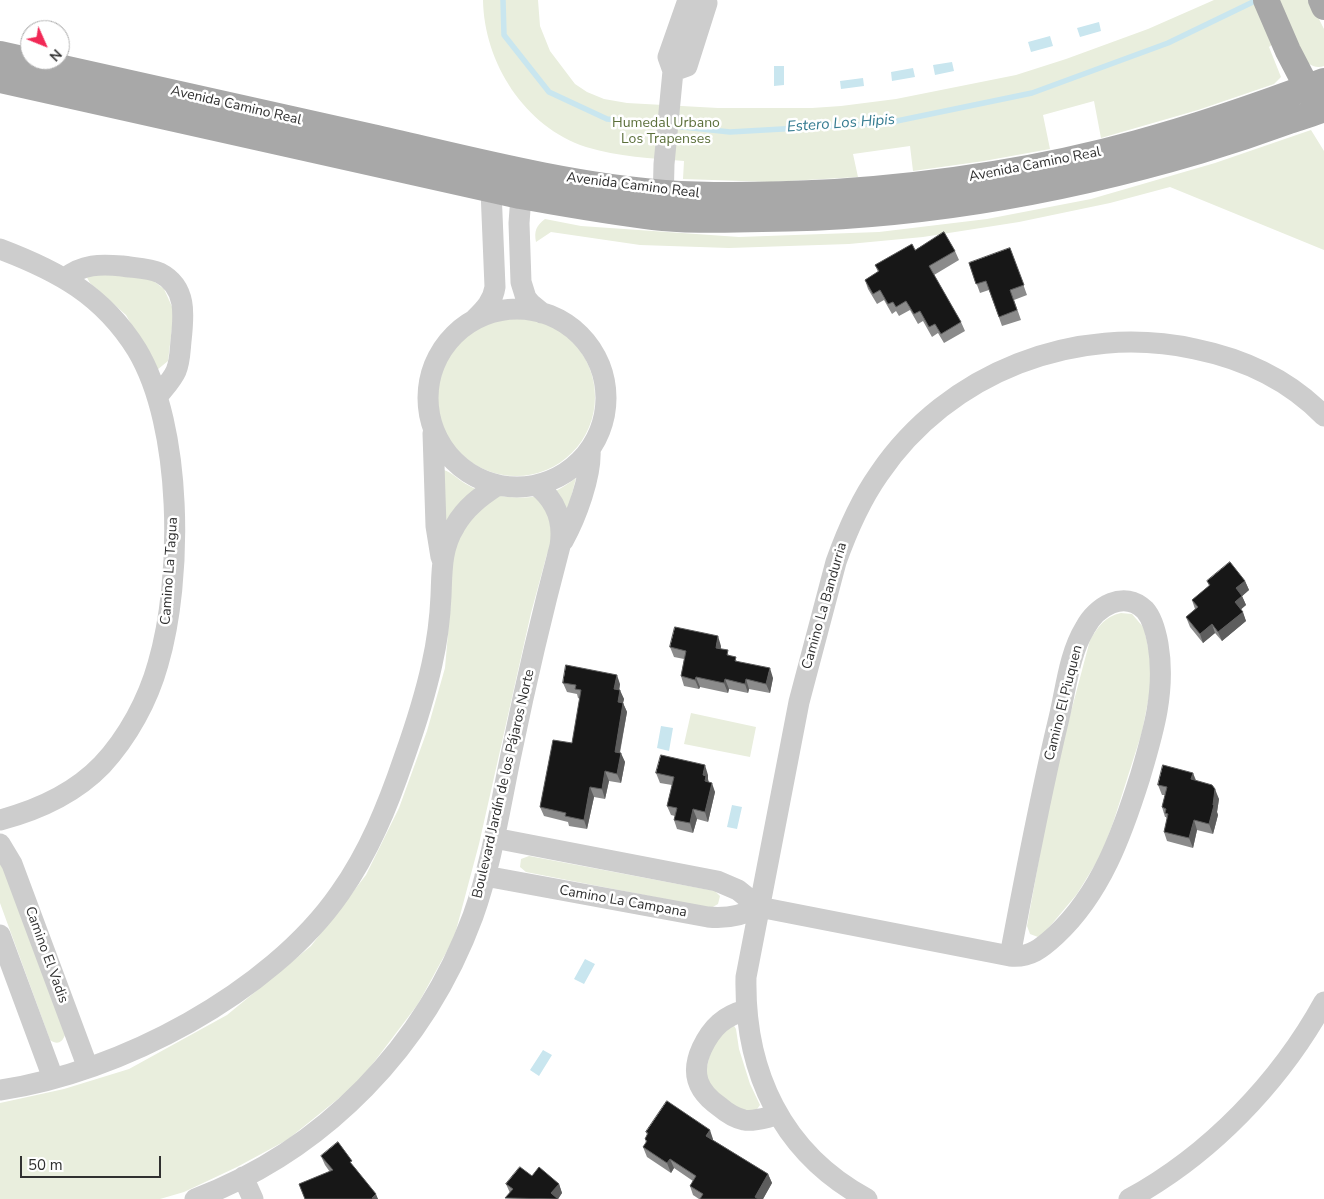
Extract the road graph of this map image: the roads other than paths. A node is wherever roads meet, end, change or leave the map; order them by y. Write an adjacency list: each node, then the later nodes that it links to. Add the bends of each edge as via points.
1 (688, 0): 7 (street, via 668,57)
2 (706, 0): 7 (street, via 687,66)
3 (1266, 0): 9 (main road, via 1281,36)
4 (1321, 0): 5 (main road)
5 (1324, 7)
6 (0, 54): 11 (main road, Avenida Camino Real)
7 (673, 71): 13 (street)
8 (0, 80): 11 (main road, Avenida Camino Real)
9 (1315, 84): 10 (main road); 13 (main road, Avenida Camino Real, via 1167,135 1021,169 914,184 820,193 741,195)
10 (1322, 113): 13 (main road, Avenida Camino Real, via 1133,170 975,202 899,212 792,219)
11 (492, 177): 12 (main road, Avenida Camino Real); 17 (street, via 495,287 488,306)
12 (522, 184): 13 (main road, Avenida Camino Real, via 593,209); 16 (street, via 519,223 521,282 526,298)
13 (663, 205)
14 (0, 249): 15 (street, Camino La Tagua)
15 (64, 278): 18 (street, Camino La Tagua, via 85,292 121,328 148,371); 18 (street, via 84,266 104,264 152,270 174,284 184,308 180,348 176,370)
16 (542, 313): 17 (street, via 514,310 493,313); 21 (street, via 569,326 581,337 600,369 605,406 600,428)
17 (473, 321): 20 (street, via 452,338 434,367 428,400)
18 (158, 396): 26 (street, Camino La Tagua, via 171,468 174,546 165,634 151,686 117,747 88,778 56,799)
19 (1324, 416): 30 (street, Camino La Bandurria, via 1301,394 1246,364 1183,346 1134,341 1084,345 1036,356 974,385 932,415 912,433 879,473 854,517 839,554 799,702)
20 (432, 427): 22 (street, via 453,460 474,476); 25 (street, via 436,526)
21 (590, 449): 23 (street, via 571,468); 24 (street, Boulevard Jardín de los Pájaros Norte, via 587,479)
22 (498, 485): 23 (street); 25 (street, via 463,514 448,538)
23 (536, 485): 24 (street, Boulevard Jardín de los Pájaros Norte, via 558,511 562,534)
24 (560, 546): 27 (street, Boulevard Jardín de los Pájaros Norte, via 531,660)
25 (442, 565): 35 (street, via 441,597 427,689 386,810 341,892 292,948 230,996 162,1037)
26 (0, 820)
27 (494, 838): 29 (street, Boulevard Jardín de los Pájaros Norte); 30 (street, via 717,881 738,890)
28 (0, 844): 35 (street, Camino El Vadis, via 12,864)
29 (485, 876): 30 (street, Camino La Campana, via 708,918 747,914); 39 (street, Boulevard Jardín de los Pájaros Norte, via 450,969 427,1011 399,1051 366,1087 316,1131)
30 (759, 907): 32 (street); 34 (street, Camino La Bandurria, via 746,977)
31 (0, 935): 36 (street)
32 (1010, 956): 32 (street, Camino El Piuquen, via 1038,951 1070,921 1093,890 1124,825 1150,745 1161,686 1160,655 1154,629 1147,613 1136,604 1117,601 1103,606 1084,629 1074,654 1041,793)
33 (1324, 1002): 43 (street, via 1286,1061 1232,1121 1173,1171)
34 (746, 1010): 38 (street, Camino La Bandurria, via 755,1063); 38 (street, via 726,1017 711,1031 697,1062 697,1079 712,1102 737,1118 751,1120)
35 (88, 1068): 36 (street)
36 (53, 1078): 37 (street)
37 (0, 1090)
38 (778, 1115): 42 (street, Camino La Bandurria, via 817,1163)
39 (243, 1177): 40 (street, Boulevard Jardín de los Pájaros Norte); 41 (street)
40 (208, 1197)
41 (254, 1199)
42 (867, 1199)
43 (1130, 1199)

